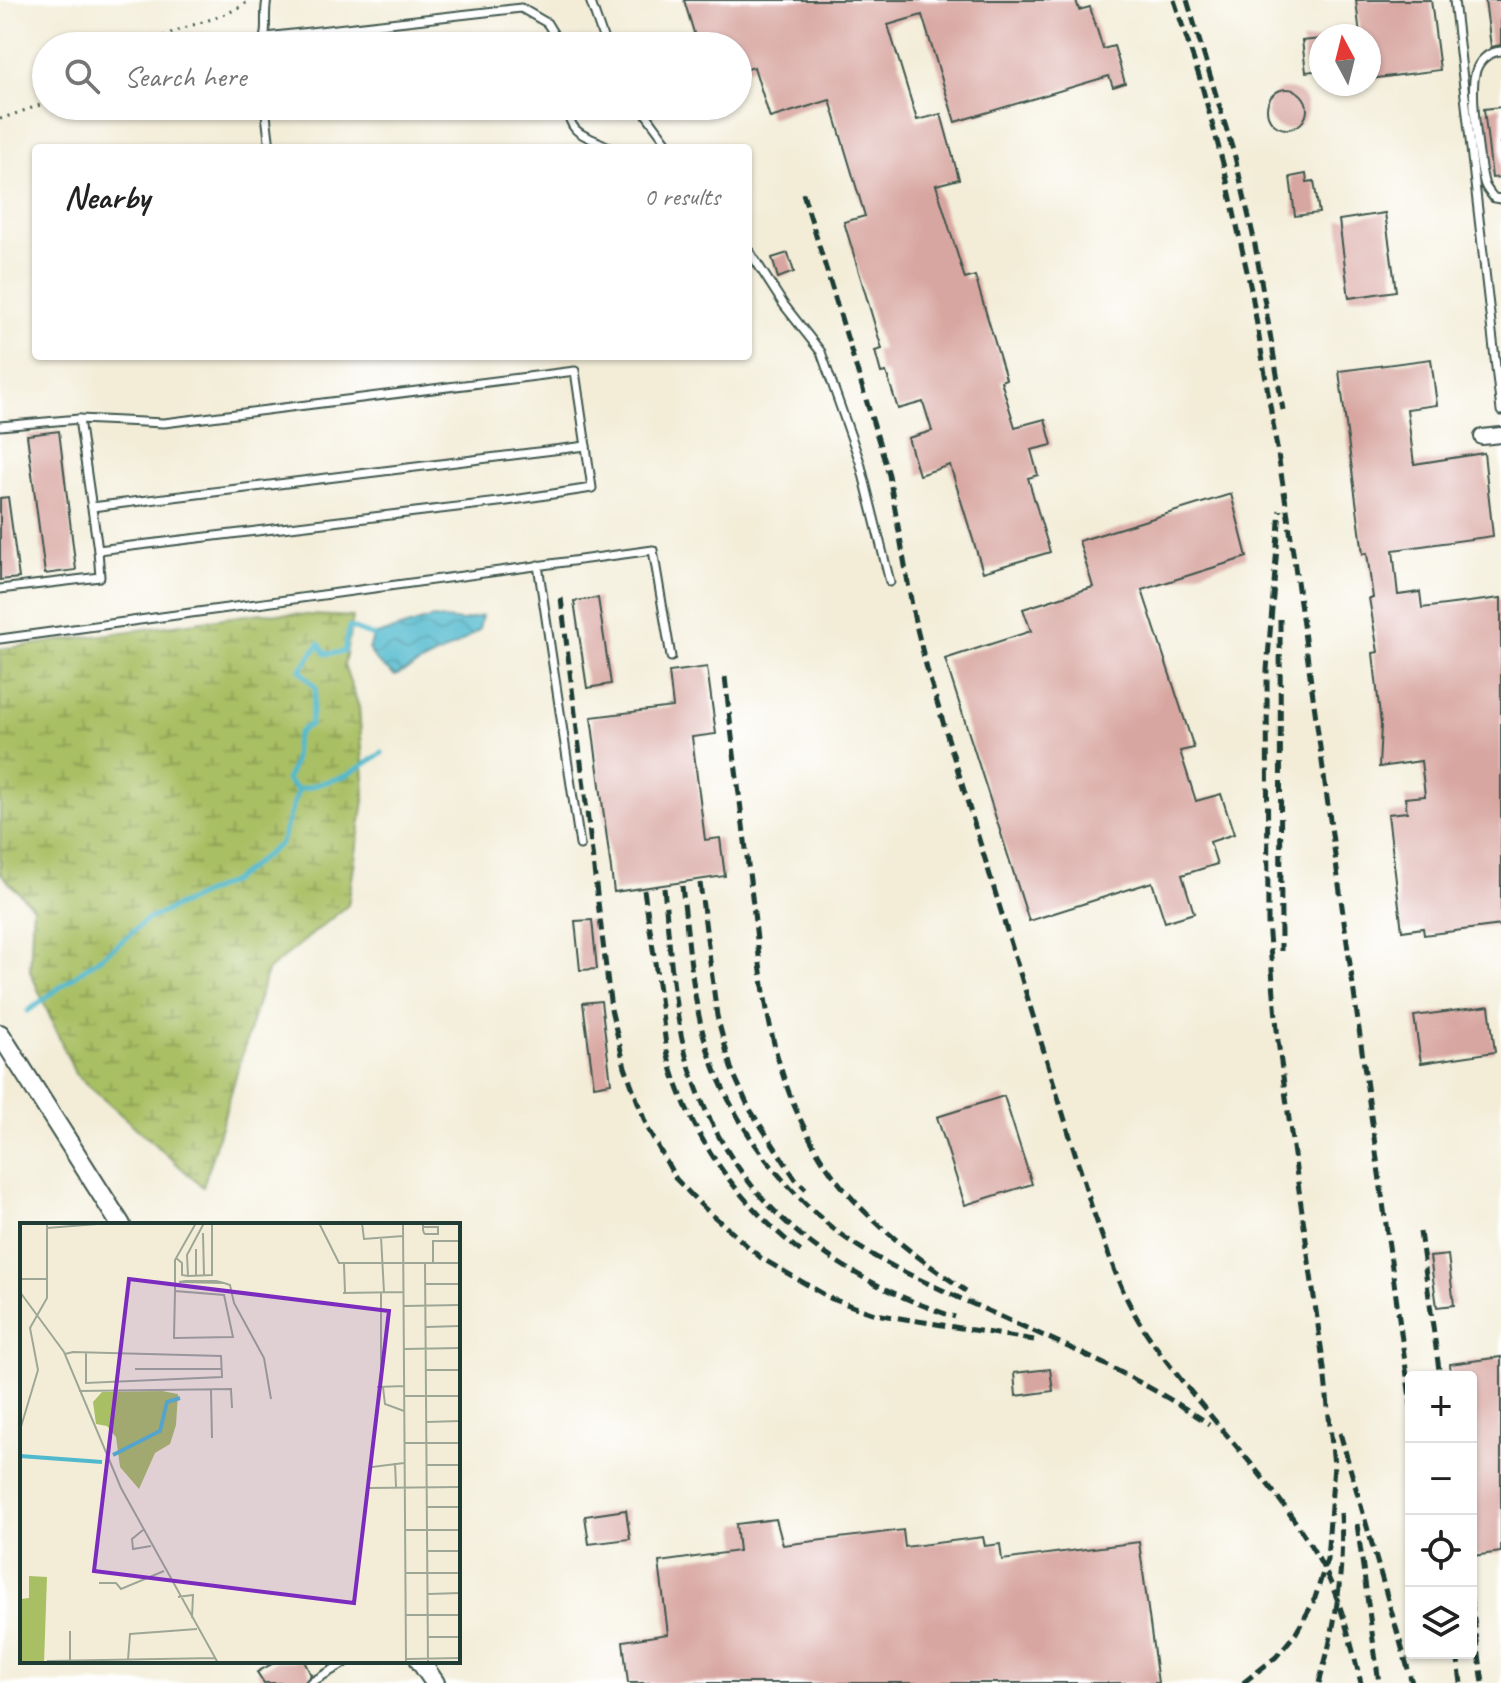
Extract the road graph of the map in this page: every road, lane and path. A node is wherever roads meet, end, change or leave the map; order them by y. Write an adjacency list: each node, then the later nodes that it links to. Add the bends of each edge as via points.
1 (250, 0): 5 (path)
2 (267, 0): 6 (lane)
3 (590, 0): 9 (lane)
4 (1454, 0): 21 (lane)
5 (174, 32)
6 (265, 32)
7 (310, 32): 8 (lane, via 521,8)
8 (552, 32)
9 (601, 32)
10 (1501, 51): 19 (lane, via 1481,61 1474,76 1484,186)
11 (32, 108): 12 (path)
12 (0, 119)
13 (267, 120): 16 (lane)
14 (569, 120): 17 (lane, via 582,136)
15 (650, 120): 18 (lane)
16 (270, 144)
17 (601, 144)
18 (668, 144)
19 (1501, 199)
20 (752, 255): 30 (lane, via 821,352 860,462)
21 (1501, 411)
22 (79, 419): 23 (lane); 26 (lane, via 164,423 575,371); 27 (lane)
23 (0, 426)
24 (1501, 435): 25 (street)
25 (1482, 437)
26 (586, 446): 27 (lane); 28 (lane, via 592,488)
27 (92, 507): 28 (lane)
28 (98, 550): 31 (lane, via 100,577)
29 (538, 565): 32 (lane); 33 (lane, via 653,550); 34 (lane)
30 (890, 582)
31 (0, 589)
32 (0, 639)
33 (671, 657)
34 (580, 845)
35 (0, 1034): 36 (street)
36 (120, 1223)
37 (345, 1663): 39 (lane)
38 (421, 1663): 40 (street)
39 (310, 1683)
40 (435, 1683)

